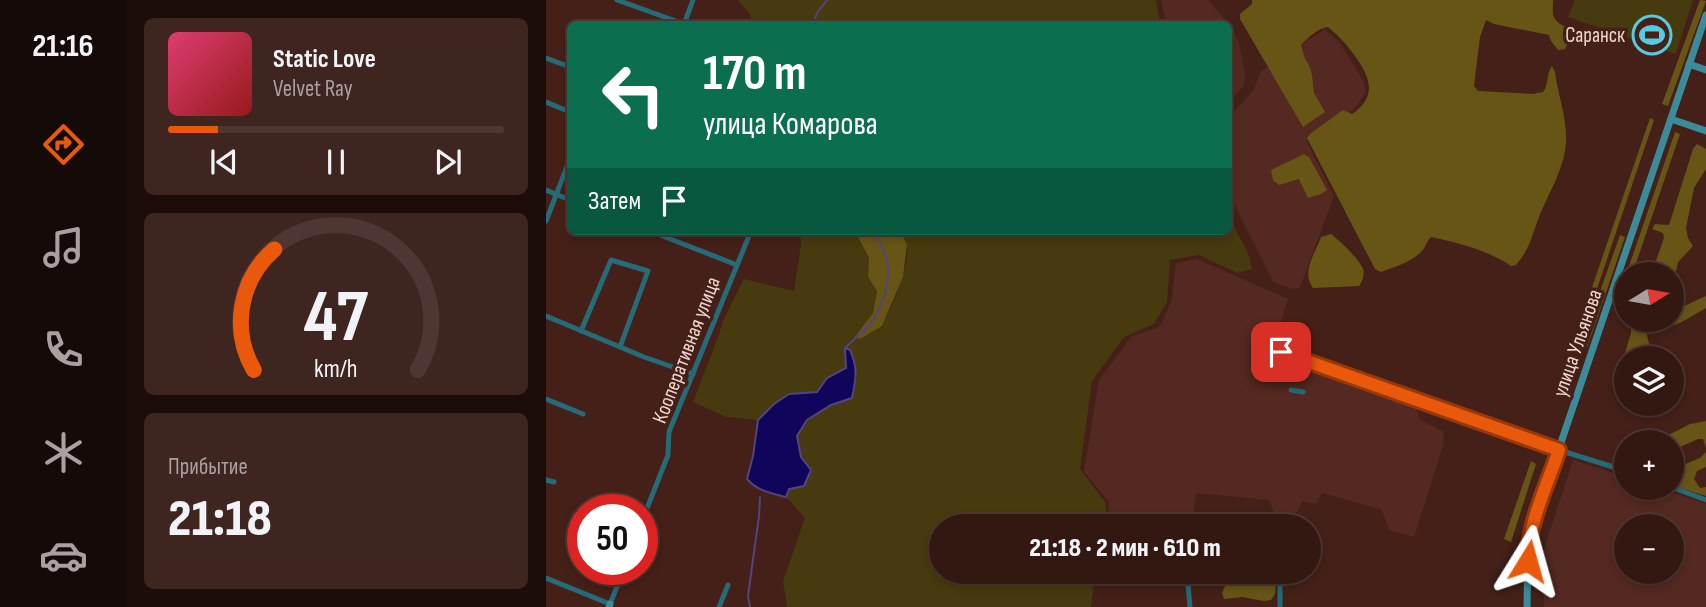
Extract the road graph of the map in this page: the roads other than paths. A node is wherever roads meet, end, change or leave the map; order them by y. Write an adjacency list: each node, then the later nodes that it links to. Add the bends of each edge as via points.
1 (617, 0): 4 (street)
2 (693, 0): 5 (street)
3 (1706, 15): 7 (main road, улица Ульянова)
4 (676, 21)
5 (685, 21)
6 (546, 58): 8 (street)
7 (1689, 64): 9 (main road); 12 (main road, улица Ульянова)
8 (567, 66)
9 (1706, 70)
10 (546, 102): 11 (street)
11 (567, 111)
12 (1671, 119): 13 (main road); 31 (main road, улица Ульянова)
13 (1706, 131)
14 (567, 166): 16 (street)
15 (546, 190): 16 (street)
16 (556, 194): 17 (street); 18 (street)
17 (567, 199)
18 (546, 221)
19 (660, 235): 21 (street)
20 (749, 235): 21 (street, Кооперативная улица)
21 (737, 265): 26 (street, Кооперативная улица)
22 (546, 316): 23 (street)
23 (582, 331): 24 (street); 24 (street, via 611,260 648,271)
24 (620, 347): 26 (street)
25 (1281, 352): 31 (street)
26 (693, 374): 36 (street, Кооперативная улица, via 669,432 668,455)
27 (1291, 390): 28 (street)
28 (1303, 392)
29 (546, 399): 30 (street)
30 (583, 414)
31 (1559, 450): 32 (street); 47 (main road, улица Ульянова, via 1529,540)
32 (1614, 467)
33 (546, 480): 34 (street)
34 (554, 482)
35 (1684, 492): 37 (street)
36 (653, 494)
37 (1706, 500)
38 (546, 578): 43 (street)
39 (1188, 584): 45 (street)
40 (1280, 584): 46 (street)
41 (618, 585): 43 (street)
42 (728, 585): 44 (street)
43 (609, 606)
44 (719, 607)
45 (1190, 607)
46 (1280, 607)
47 (1527, 607)

